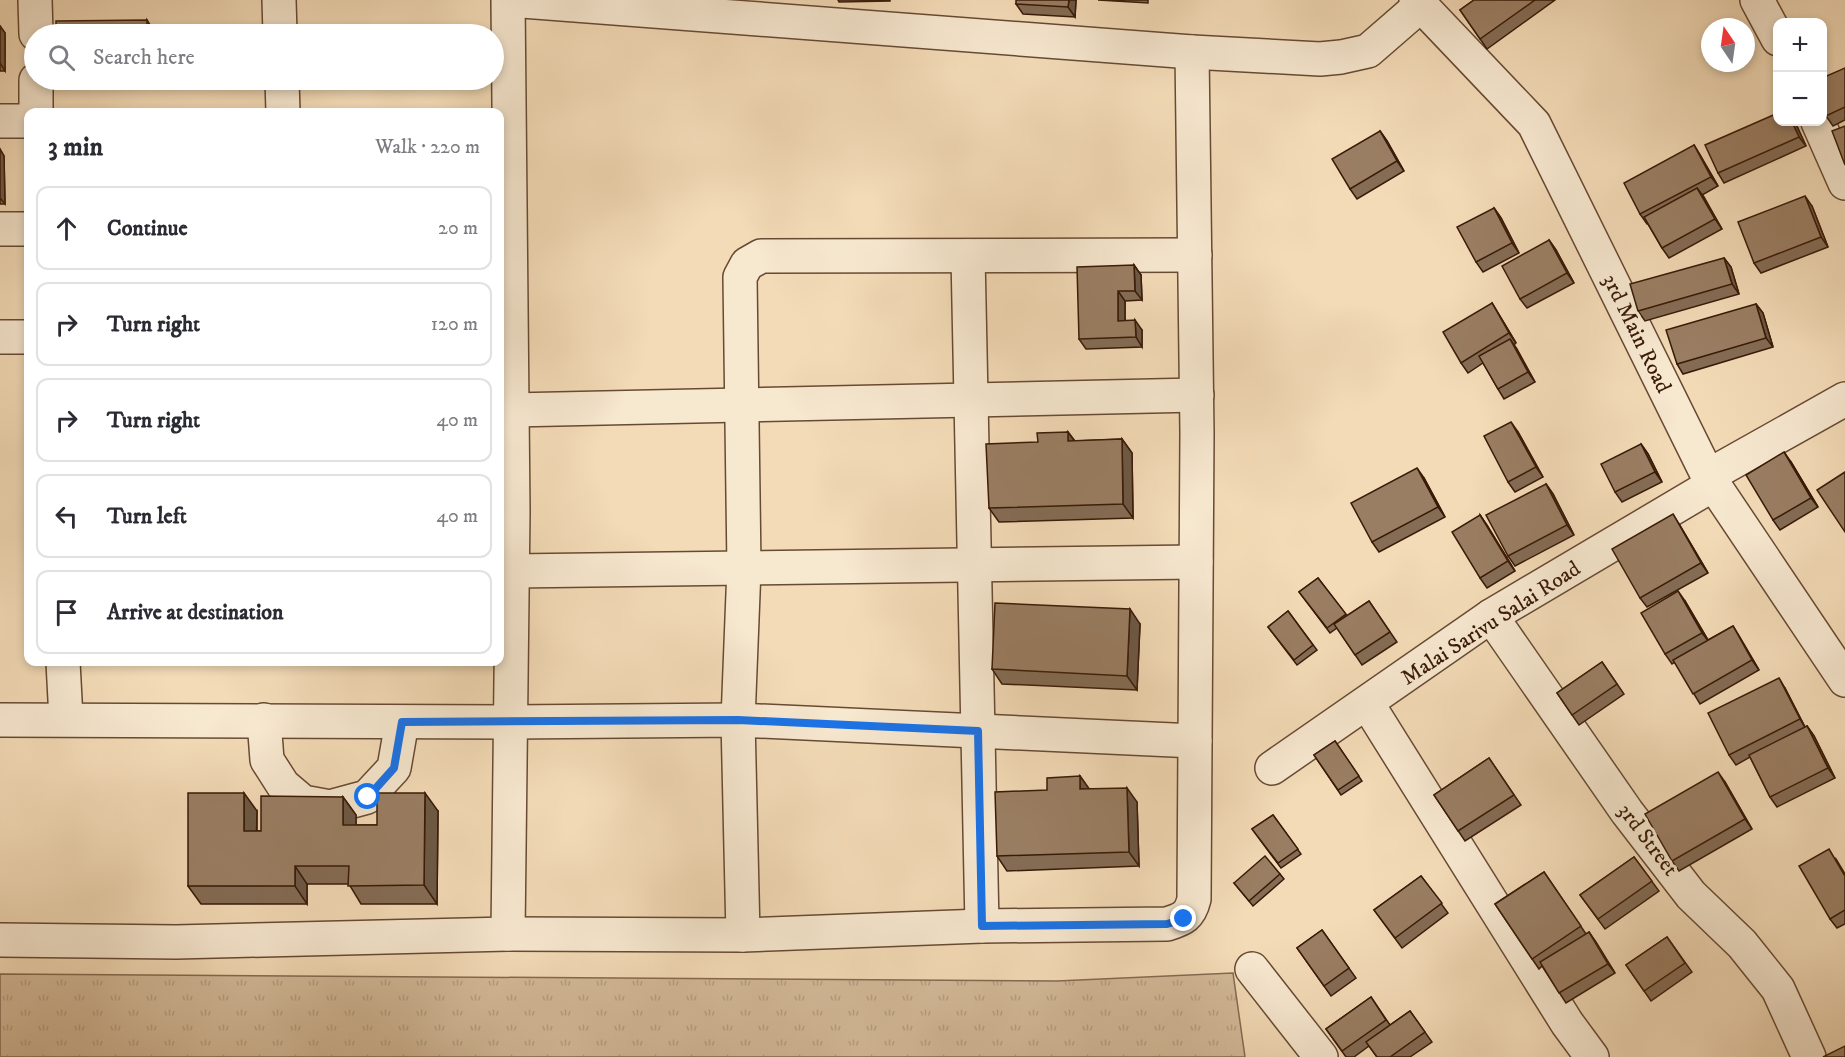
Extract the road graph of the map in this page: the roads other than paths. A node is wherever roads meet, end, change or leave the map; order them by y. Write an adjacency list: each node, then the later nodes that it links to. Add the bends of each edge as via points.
1 (35, 0): 6 (street)
2 (279, 0): 7 (street)
3 (508, 0): 9 (street); 28 (street)
4 (1757, 0): 8 (street)
5 (1418, 3): 9 (street, via 1368,51 1341,57); 29 (street, 3rd Main Road, via 1534,124)
6 (36, 24)
7 (280, 24)
8 (1773, 30)
9 (1192, 52): 20 (street)
10 (36, 90): 12 (street)
11 (282, 90): 13 (street)
12 (36, 108)
13 (283, 108)
14 (0, 121): 15 (street)
15 (24, 121)
16 (1820, 126): 17 (street)
17 (1845, 183)
18 (0, 229): 19 (street)
19 (24, 229)
20 (1195, 255): 21 (street); 24 (street)
21 (969, 256): 26 (street); 27 (street, via 761,256 747,264 740,277)
22 (0, 337): 23 (street)
23 (24, 337)
24 (1197, 395): 26 (street); 30 (street)
25 (1845, 399): 29 (street, Malai Sarivu Salai Road)
26 (972, 401): 27 (street); 31 (street)
27 (741, 405): 28 (street); 32 (street)
28 (512, 410): 33 (street)
29 (1711, 480): 34 (street, Malai Sarivu Salai Road); 36 (street, 3rd Main Road)
30 (1196, 562): 31 (street); 45 (street)
31 (975, 565): 32 (street); 44 (street)
32 (744, 568): 33 (street); 41 (street)
33 (513, 571): 43 (street)
34 (1491, 616): 37 (street, Malai Sarivu Salai Road); 54 (street, 3rd Street, via 1634,821 1692,895 1742,944 1778,989)
35 (63, 666): 38 (street)
36 (1845, 680)
37 (1367, 704): 46 (street, Malai Sarivu Salai Road); 53 (street)
38 (66, 719): 39 (street); 40 (street)
39 (0, 720)
40 (264, 720): 42 (street); 42 (street, via 267,760 283,785 303,802 330,807 368,797 394,768)
41 (738, 720): 43 (street); 44 (street); 49 (street)
42 (402, 722): 43 (street)
43 (511, 722): 48 (street)
44 (978, 731): 45 (street); 47 (street)
45 (1195, 741): 47 (street, via 1194,899 1184,919 1167,924)
46 (1272, 768)
47 (982, 926): 49 (street)
48 (508, 934): 49 (street); 50 (street, via 176,942)
49 (743, 935)
50 (0, 940)
51 (1252, 969): 52 (street)
52 (1321, 1057)
53 (1592, 1057)
54 (1809, 1057)

